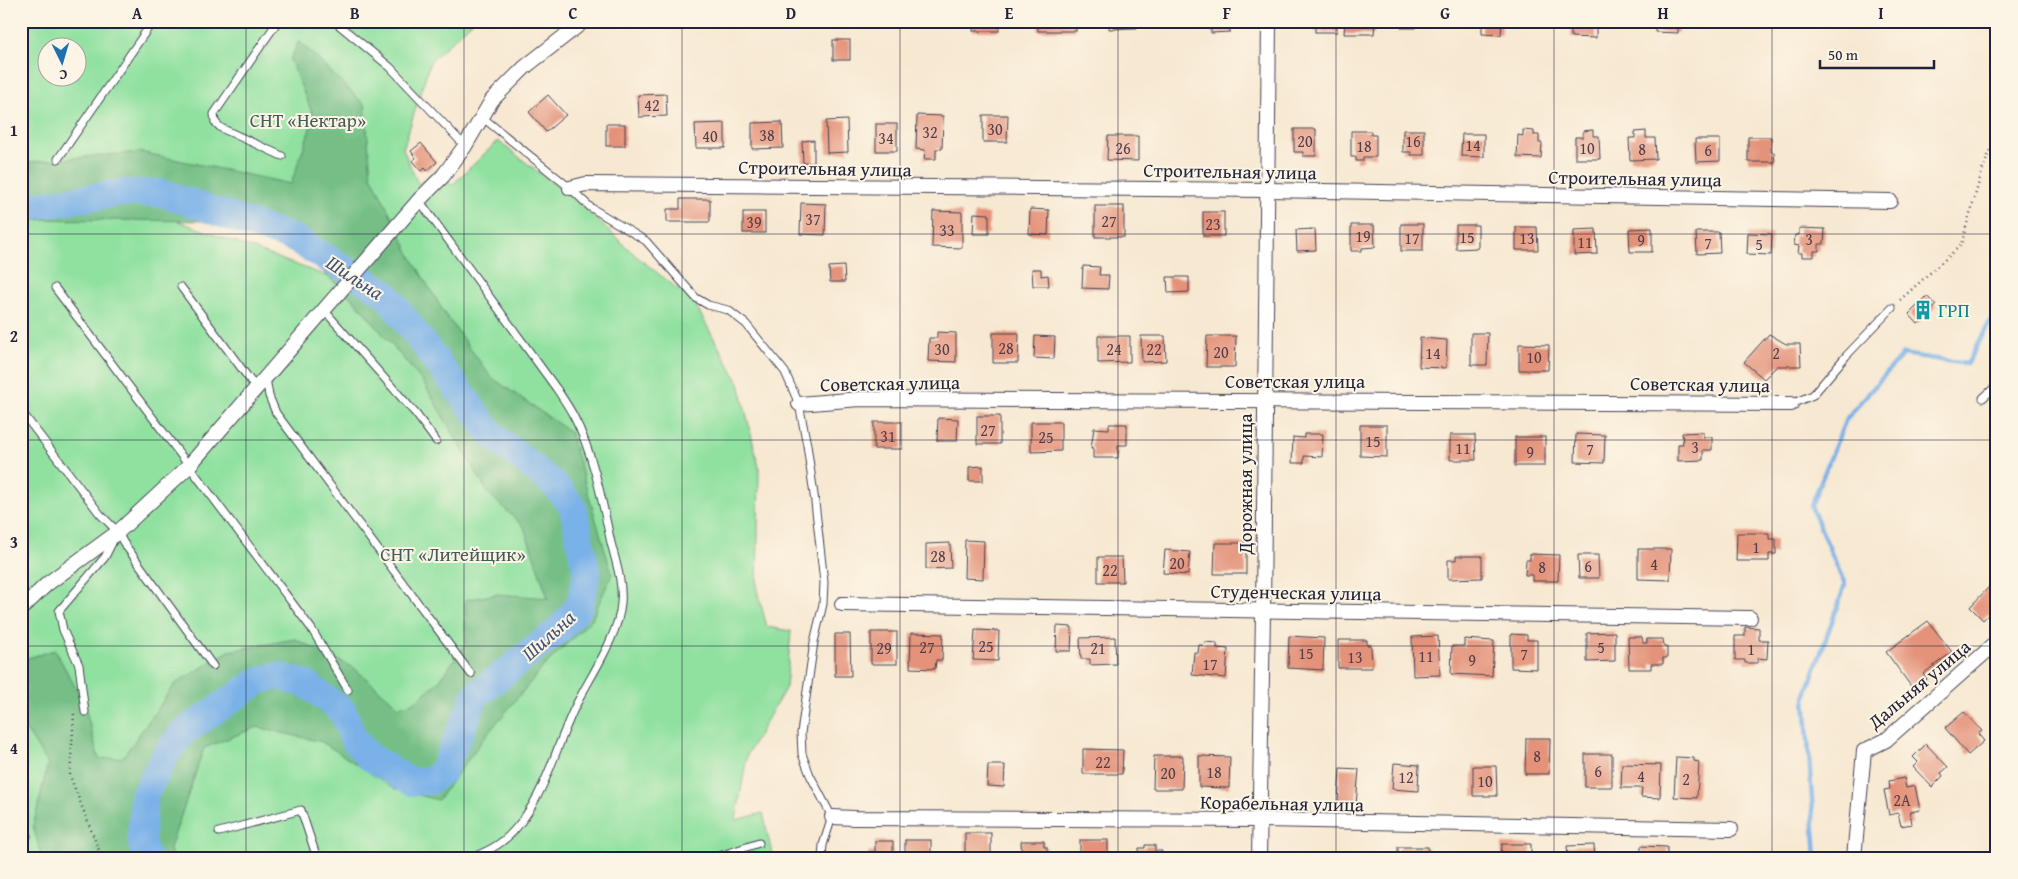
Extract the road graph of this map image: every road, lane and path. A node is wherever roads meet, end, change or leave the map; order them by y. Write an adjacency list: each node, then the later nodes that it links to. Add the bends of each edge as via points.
1 (27, 21): 7 (lane)
2 (153, 21): 12 (lane)
3 (278, 21): 11 (lane, via 214,114 222,128)
4 (334, 21): 10 (lane, via 390,66)
5 (584, 21): 8 (street, via 525,67 492,100)
6 (1269, 21): 14 (street, Дорожная улица)
7 (21, 29)
8 (482, 117): 10 (street); 13 (lane)
9 (1997, 134): 20 (path, via 1983,168 1961,245)
10 (465, 146): 15 (street)
11 (282, 156)
12 (58, 159)
13 (570, 188): 14 (street, Строительная улица, via 596,184); 25 (lane, via 590,208 646,241 696,298 728,310 746,324 785,372)
14 (1268, 190): 16 (street, Строительная улица); 24 (street, Дорожная улица)
15 (419, 200): 19 (street); 47 (lane, via 574,416 598,486 621,584 618,624 574,711 547,779 521,822 506,838 492,850)
16 (1890, 201)
17 (180, 287): 21 (lane)
18 (54, 288): 29 (lane)
19 (329, 305): 21 (street); 28 (lane, via 384,379)
20 (1892, 308): 26 (lane, via 1813,395)
21 (261, 383): 29 (street); 37 (lane, via 276,413)
22 (1997, 385): 23 (lane)
23 (1983, 398)
24 (1264, 400): 25 (street, Советская улица, via 860,399); 26 (street, Советская улица); 33 (street, Дорожная улица)
25 (799, 404): 40 (lane, via 824,582 824,604 814,642 801,733 802,754)
26 (1792, 404)
27 (21, 411): 30 (lane, via 100,514)
28 (436, 441)
29 (188, 467): 30 (street); 38 (lane, via 310,628)
30 (118, 532): 32 (street, via 47,584); 36 (lane); 39 (lane, via 105,557 59,611 63,630 79,665)
31 (842, 604): 33 (street, Студенческая улица)
32 (21, 609)
33 (1263, 611): 34 (street, Студенческая улица); 41 (street, Дорожная улица)
34 (1750, 618)
35 (1997, 642): 51 (street, Дальняя улица, via 1886,740 1864,752)
36 (213, 666)
37 (471, 674)
38 (348, 690)
39 (85, 712): 45 (path, via 74,714 70,776)
40 (832, 817): 41 (street, Корабельная улица); 49 (lane)
41 (1259, 820): 42 (street, Корабельная улица); 50 (street, Дорожная улица)
42 (1731, 829)
43 (219, 832): 46 (lane, via 301,810)
44 (759, 843): 48 (lane)
45 (102, 858)
46 (317, 858)
47 (470, 858)
48 (713, 858)
49 (822, 858)
50 (1258, 858)
51 (1854, 858)

